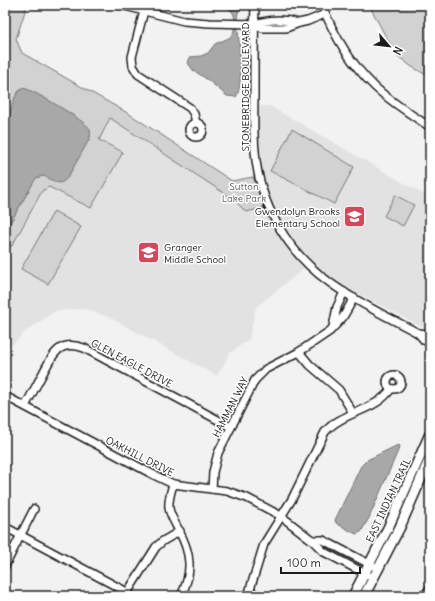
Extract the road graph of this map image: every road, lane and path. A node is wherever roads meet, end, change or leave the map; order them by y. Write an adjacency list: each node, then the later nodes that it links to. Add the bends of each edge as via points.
1 (121, 5): 4 (street)
2 (255, 5): 6 (street, STONEBRIDGE BOULEVARD)
3 (322, 5): 5 (street)
4 (144, 11): 6 (street, via 184,20); 7 (street, via 133,52 133,66 138,74 190,108)
5 (325, 14): 6 (street, via 308,22 287,20); 8 (street, via 344,49 366,78)
6 (255, 24): 9 (street, STONEBRIDGE BOULEVARD, via 254,146 267,205 278,226 302,258 317,273)
7 (196, 123)
8 (430, 127)
9 (344, 292): 10 (street, STONEBRIDGE BOULEVARD); 11 (street, via 337,307)
10 (354, 298): 11 (street, HAMMAN WAY, via 343,318); 12 (street, STONEBRIDGE BOULEVARD)
11 (333, 328): 15 (street, HAMMAN WAY)
12 (418, 333): 13 (street, STONEBRIDGE BOULEVARD); 14 (street, STONEBRIDGE BOULEVARD)
13 (430, 334)
14 (430, 343)
15 (299, 352): 19 (street, via 339,390); 20 (street, HAMMAN WAY, via 258,376)
16 (391, 389): 19 (street, via 382,399)
17 (5, 396): 18 (street, OAKHILL DRIVE)
18 (25, 406): 20 (street, GLEN EAGLE DRIVE, via 55,352 73,345 84,348); 23 (street, OAKHILL DRIVE)
19 (353, 413): 26 (street, via 334,423 325,432)
20 (231, 427): 24 (street, HAMMAN WAY, via 217,458)
21 (430, 434): 31 (main road, EAST INDIAN TRAIL)
22 (430, 458): 33 (main road, EAST INDIAN TRAIL)
23 (173, 484): 24 (street, OAKHILL DRIVE); 28 (street, via 169,507)
24 (212, 489): 26 (street, OAKHILL DRIVE, via 238,494)
25 (34, 510): 29 (street)
26 (281, 516): 30 (street, OAKHILL DRIVE); 38 (street, via 264,544)
27 (5, 527): 29 (street)
28 (180, 531): 37 (street, via 156,547); 39 (street, via 187,545 189,567 188,580)
29 (20, 535): 32 (street); 37 (street)
30 (312, 540): 31 (street, OAKHILL DRIVE, via 323,540); 34 (street, OAKHILL DRIVE, via 324,552)
31 (370, 564): 33 (street, OAKHILL DRIVE); 34 (main road, EAST INDIAN TRAIL)
32 (5, 566)
33 (379, 569): 35 (main road, EAST INDIAN TRAIL)
34 (365, 574): 35 (street, OAKHILL DRIVE); 41 (main road, EAST INDIAN TRAIL)
35 (374, 578): 42 (main road, EAST INDIAN TRAIL)
36 (430, 588): 43 (street)
37 (126, 594)
38 (249, 594): 40 (street)
39 (181, 596)
40 (262, 596)
41 (353, 596)
42 (364, 596)
43 (424, 596)

